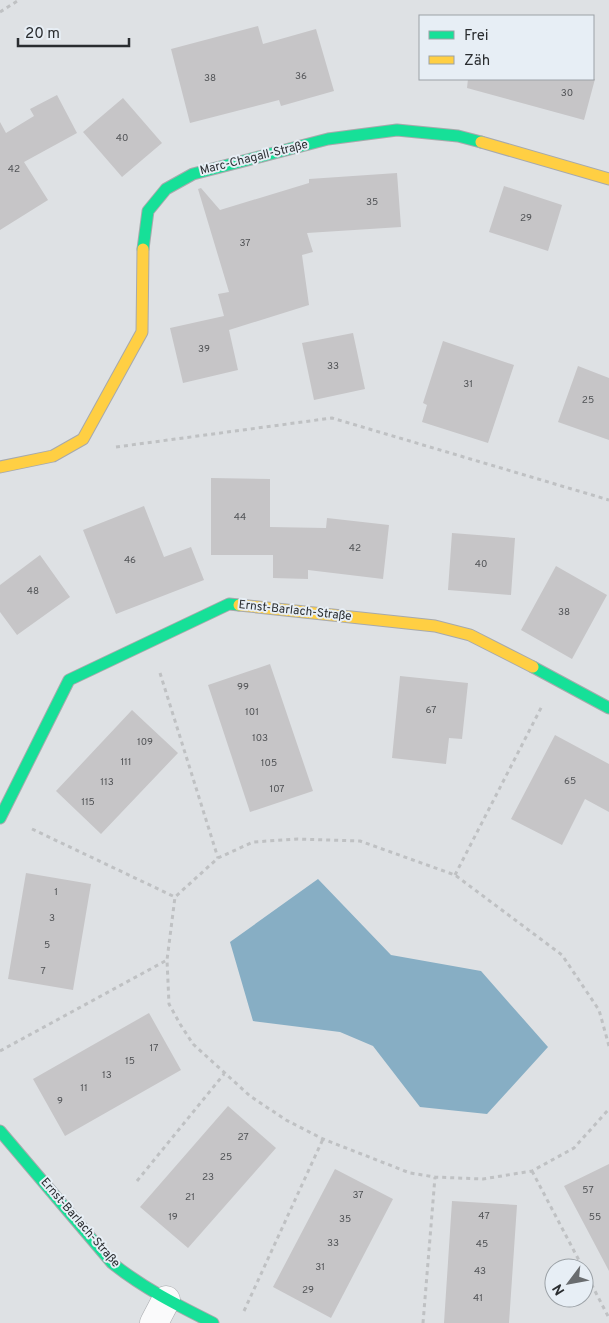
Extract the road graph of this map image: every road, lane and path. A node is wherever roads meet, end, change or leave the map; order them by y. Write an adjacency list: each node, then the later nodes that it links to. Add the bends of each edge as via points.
1 (19, 0): 2 (path)
2 (0, 12)
3 (609, 179): 5 (street, Marc-Chagall-Straße, via 458,136 397,130 328,139 193,174 166,188 148,211 143,250 142,332 83,439 53,456)
4 (111, 448): 6 (path, via 332,418)
5 (0, 467)
6 (609, 500)
7 (150, 641): 8 (street, Ernst-Barlach-Straße, via 228,604 435,626 470,635); 10 (street, Ernst-Barlach-Straße, via 69,680); 11 (path)
8 (556, 678): 9 (street, Ernst-Barlach-Straße); 12 (path)
9 (609, 708)
10 (1, 815): 13 (path)
11 (218, 858): 12 (path, via 253,842 298,839 360,841); 13 (path)
12 (454, 875): 15 (path, via 562,955 599,1010)
13 (174, 897): 14 (path)
14 (166, 960): 16 (path); 17 (path, via 169,1004 193,1044)
15 (609, 1046)
16 (0, 1051)
17 (224, 1074): 19 (path, via 286,1120); 23 (path)
18 (609, 1109): 21 (path, via 574,1148)
19 (323, 1139): 22 (path, via 410,1173); 27 (path)
20 (3, 1140): 26 (street, Ernst-Barlach-Straße, via 112,1263 133,1280)
21 (532, 1170): 22 (path, via 483,1179); 24 (path)
22 (435, 1177): 30 (path)
23 (137, 1181)
24 (578, 1258)
25 (594, 1289): 28 (path)
26 (160, 1311): 29 (street, Ernst-Barlach-Straße)
27 (242, 1314)
28 (609, 1318)
29 (213, 1323)
30 (423, 1323)

